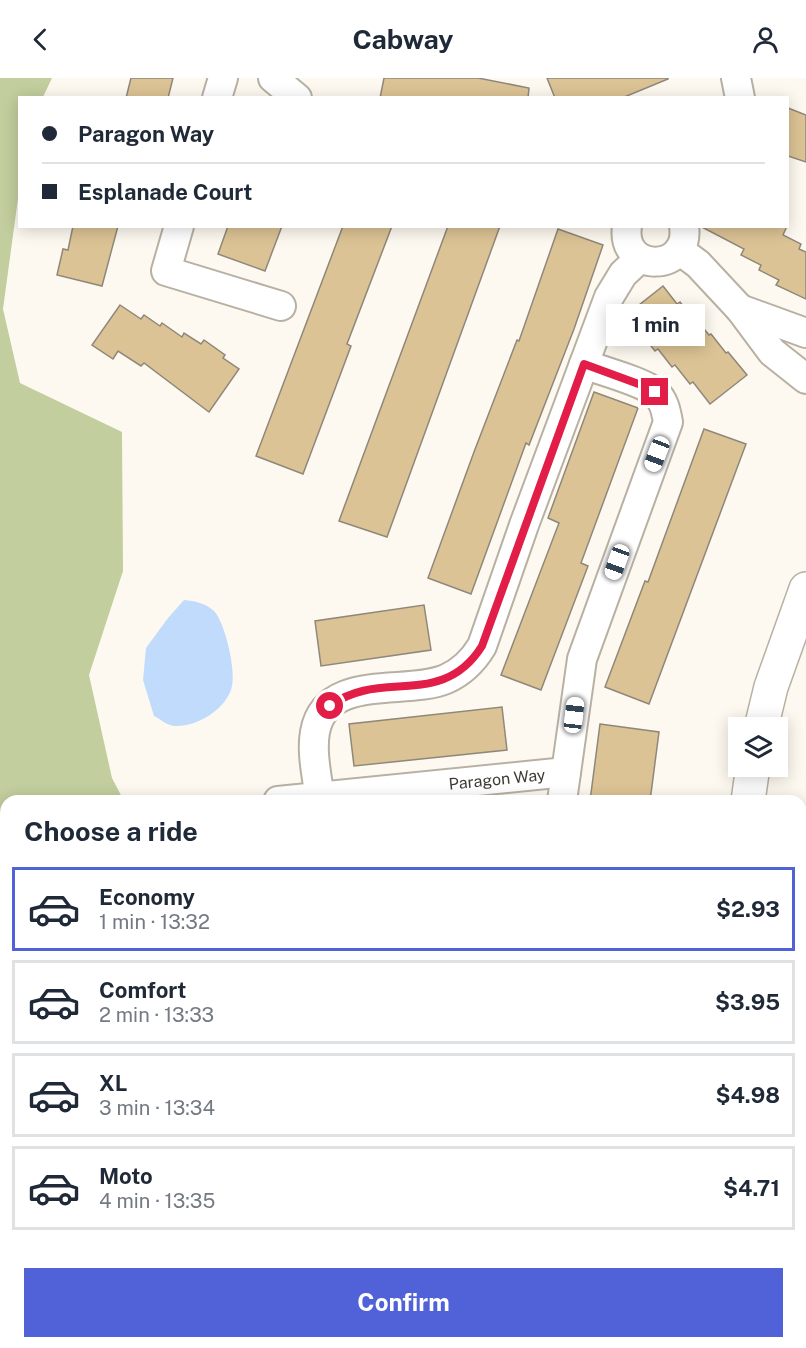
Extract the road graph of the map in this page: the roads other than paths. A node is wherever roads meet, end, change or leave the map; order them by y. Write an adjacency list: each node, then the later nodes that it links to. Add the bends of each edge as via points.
1 (223, 78): 4 (street)
2 (273, 78): 5 (street)
3 (736, 78): 6 (street)
4 (218, 96)
5 (295, 96)
6 (740, 96)
7 (178, 228): 11 (street, via 166,271)
8 (627, 228): 10 (street, via 627,242)
9 (681, 238): 10 (street, via 662,262); 12 (street, via 698,264)
10 (640, 258): 14 (street, via 615,286)
11 (281, 306)
12 (740, 309): 13 (street); 15 (street, via 772,352)
13 (806, 333)
14 (584, 364): 18 (street, via 655,392 663,401 668,422 582,659); 20 (street, via 482,646 473,660 445,680 360,691 342,696 330,706 320,717 315,732)
15 (806, 379)
16 (806, 589): 17 (main road)
17 (764, 717)
18 (567, 772): 21 (street, Paragon Way); 22 (street)
19 (751, 777): 23 (main road)
20 (320, 795)
21 (357, 795)
22 (563, 795)
23 (749, 795)

